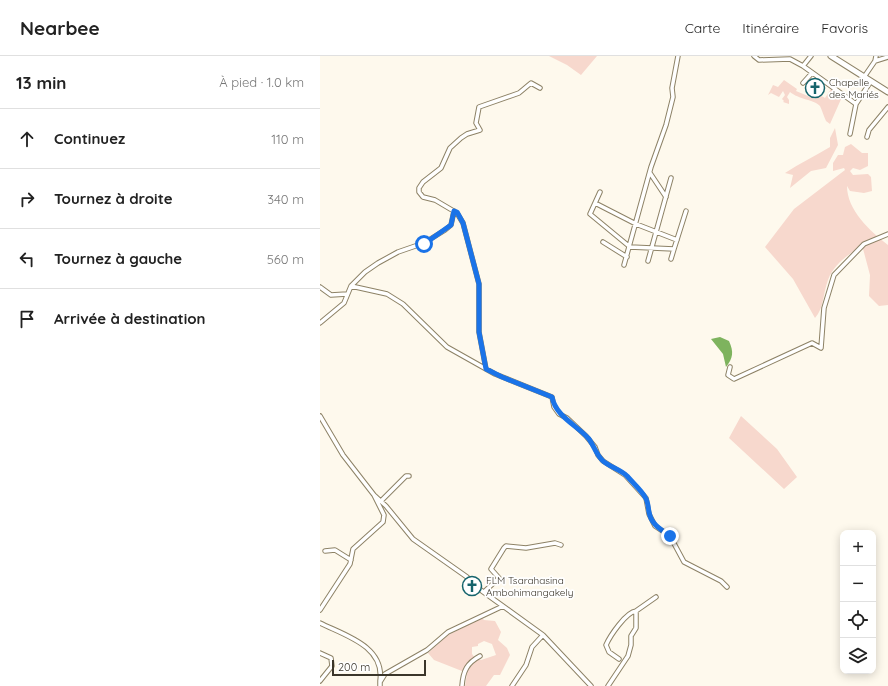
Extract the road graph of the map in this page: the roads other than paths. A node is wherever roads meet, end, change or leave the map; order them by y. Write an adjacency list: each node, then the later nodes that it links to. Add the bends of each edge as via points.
1 (678, 56): 21 (street, via 672,88 673,97)
2 (754, 56): 8 (street, via 759,60)
3 (776, 56): 8 (street)
4 (811, 56): 10 (street)
5 (831, 56): 12 (street)
6 (876, 56): 9 (street)
7 (888, 57): 9 (street)
8 (772, 59): 10 (street, via 790,59)
9 (875, 61): 12 (street)
10 (803, 66): 11 (street)
11 (812, 73): 14 (street); 17 (street)
12 (864, 77): 13 (street)
13 (871, 81): 16 (street); 17 (street)
14 (803, 83)
15 (540, 88): 26 (street, via 531,83 519,93 479,107 476,123 480,130 467,134 450,148 441,168 423,182 419,192 423,197 435,200)
16 (888, 92)
17 (856, 104): 19 (street)
18 (888, 107): 20 (street, via 869,130)
19 (850, 134)
20 (867, 137)
21 (650, 173): 24 (street); 28 (street)
22 (671, 178): 24 (street)
23 (600, 192): 25 (street)
24 (666, 197): 29 (street)
25 (595, 203): 28 (street); 33 (street, via 590,214)
26 (454, 211): 40 (street, via 451,225 445,230 424,244 398,252 378,263); 45 (street, via 463,223 479,284 479,332)
27 (686, 211): 31 (street)
28 (636, 224): 29 (street); 33 (street)
29 (656, 232): 31 (street); 34 (street)
30 (888, 234): 44 (street, via 864,244 834,275 824,308 821,348 812,343 734,380 728,375)
31 (677, 240): 35 (street)
32 (603, 242): 36 (street)
33 (630, 247): 34 (street); 36 (street)
34 (652, 249): 35 (street); 38 (street)
35 (674, 249): 37 (street)
36 (627, 257): 39 (street)
37 (670, 259)
38 (648, 261)
39 (624, 265)
40 (351, 286): 42 (street); 45 (street, via 374,290 403,304 447,347)
41 (320, 287): 42 (street, via 331,295)
42 (347, 294): 43 (street, via 344,303)
43 (320, 323)
44 (730, 367)
45 (486, 369): 53 (street, via 552,397 554,407 586,436 603,461 625,475 646,498 649,514 655,526 670,536 684,562 721,581)
46 (320, 416): 48 (street, via 343,455)
47 (409, 476): 49 (street)
48 (374, 495): 49 (street); 52 (street, via 385,518 353,549)
49 (381, 501): 54 (street, via 413,539)
50 (561, 545): 54 (street, via 555,543 526,548 506,546 491,569 499,578)
51 (325, 551): 52 (street, via 335,550)
52 (351, 560): 57 (street)
53 (727, 587)
54 (485, 591): 56 (street)
55 (656, 597): 58 (street)
56 (503, 606): 60 (street); 65 (street, via 448,632 427,650 385,674)
57 (320, 610)
58 (636, 611): 63 (street, via 632,611 617,626 606,645 609,652); 69 (street, via 636,628 631,636 628,656)
59 (320, 623): 65 (street, via 364,644 377,662 381,673)
60 (543, 635): 67 (street, via 532,646 526,665); 68 (street)
61 (320, 653): 64 (street, via 331,658 332,666)
62 (480, 656): 66 (street, via 469,662 462,675)
63 (619, 659)
64 (320, 681)
65 (380, 684)
66 (462, 686)
67 (512, 686)
68 (591, 686)
69 (608, 686)

